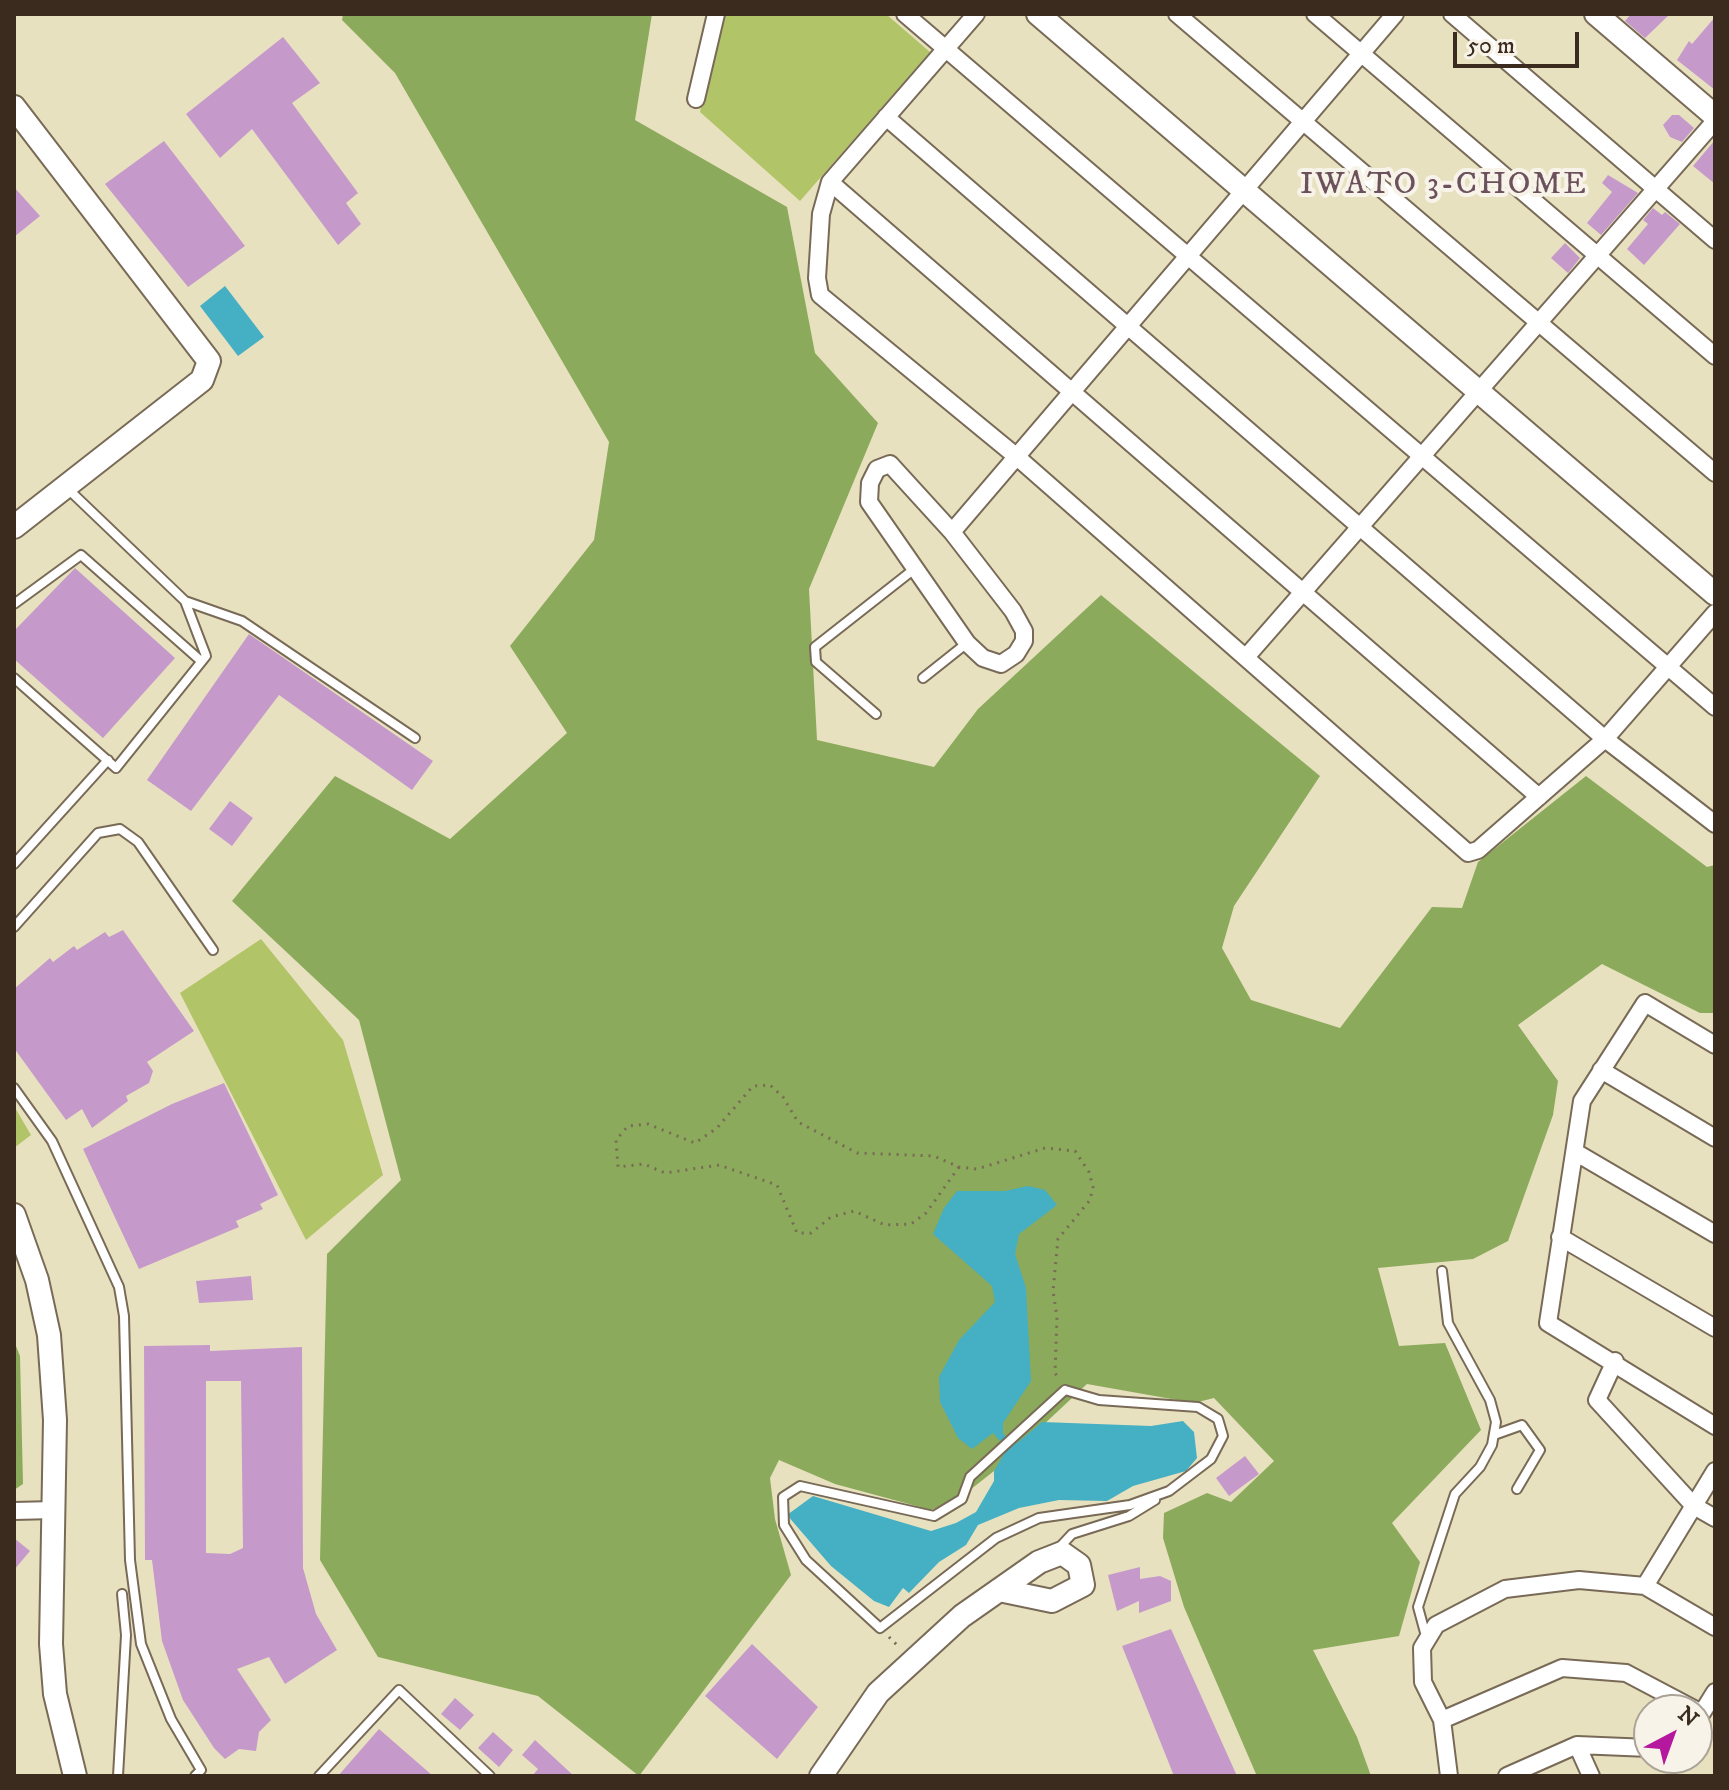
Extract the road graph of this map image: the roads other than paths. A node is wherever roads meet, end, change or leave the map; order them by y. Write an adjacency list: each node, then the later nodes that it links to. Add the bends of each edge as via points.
1 (716, 14): 12 (street)
2 (905, 14): 10 (street)
3 (976, 14): 10 (street)
4 (1038, 14): 19 (street)
5 (1177, 14): 16 (street)
6 (1315, 14): 11 (street)
7 (1395, 14): 11 (street)
8 (1452, 14): 18 (street)
9 (1596, 14): 15 (street)
10 (945, 49): 14 (street); 21 (street)
11 (1361, 53): 16 (street); 22 (street)
12 (696, 99)
13 (14, 107): 31 (street, via 209,361 202,380)
14 (886, 117): 17 (street); 24 (street)
15 (1715, 118): 18 (street)
16 (1303, 121): 19 (street); 23 (street)
17 (830, 182): 26 (street); 28 (street, via 821,214 820,295)
18 (1655, 189): 20 (street); 22 (street)
19 (1243, 191): 21 (street); 27 (street)
20 (1715, 240)
21 (1187, 257): 24 (street); 29 (street)
22 (1596, 257): 23 (street); 25 (street)
23 (1539, 322): 27 (street); 30 (street)
24 (1128, 327): 26 (street); 33 (street)
25 (1715, 356)
26 (1072, 391): 28 (street); 36 (street)
27 (1477, 393): 29 (street); 37 (street)
28 (1017, 457): 34 (street); 42 (street)
29 (1420, 457): 33 (street); 44 (street)
30 (1715, 473)
31 (66, 486): 32 (street); 38 (lane)
32 (14, 527)
33 (1359, 527): 36 (street); 50 (street)
34 (952, 532): 35 (street, via 890,464 877,469 869,502); 41 (street, via 1024,631 1016,654 1001,664 983,658)
35 (913, 570): 41 (street); 48 (lane, via 815,647 816,662)
36 (1303, 591): 42 (street); 52 (street)
37 (1715, 594)
38 (185, 601): 43 (lane, via 206,656); 49 (lane, via 242,621)
39 (14, 604): 43 (lane, via 81,555)
40 (1715, 613): 44 (street)
41 (967, 643): 46 (lane)
42 (1247, 656): 52 (street, via 1468,853)
43 (201, 661): 51 (lane, via 116,768)
44 (1667, 668): 47 (street); 50 (street)
45 (14, 678): 51 (lane)
46 (923, 678)
47 (1715, 707)
48 (876, 714)
49 (415, 738)
50 (1605, 739): 52 (street); 53 (street)
51 (108, 760): 54 (lane)
52 (1539, 797)
53 (1715, 824)
54 (14, 864)
55 (14, 927): 56 (lane, via 98,833 120,829 138,842)
56 (213, 950)
57 (1715, 1045): 58 (street, via 1645,1003)
58 (1601, 1070): 60 (street); 61 (street, via 1582,1101)
59 (14, 1088): 89 (lane, via 52,1141 119,1287 130,1560 141,1644 171,1719 201,1770)
60 (1715, 1138)
61 (1575, 1152): 63 (street); 64 (street)
62 (14, 1215): 74 (street, via 49,1335)
63 (1715, 1234)
64 (1560, 1237): 66 (street); 67 (street, via 1548,1323)
65 (1442, 1271): 69 (lane, via 1448,1323 1490,1400)
66 (1715, 1328)
67 (1615, 1361): 68 (street); 73 (street, via 1597,1400)
68 (1715, 1426)
69 (1494, 1435): 71 (lane, via 1522,1425 1540,1450); 82 (lane, via 1480,1467 1455,1494 1418,1607)
70 (1715, 1471): 73 (street)
71 (1517, 1489)
72 (1169, 1491): 72 (lane, via 1211,1459 1223,1436 1218,1419 1198,1407 1099,1400 1065,1390 970,1477 962,1499 934,1516 800,1486 783,1497 784,1525 806,1560 880,1628 996,1538 1039,1518 1130,1505); 77 (lane, via 1129,1516 1072,1534)
73 (1694, 1506): 76 (street); 78 (street)
74 (54, 1510): 75 (street); 87 (street, via 51,1644 55,1694)
75 (14, 1511)
76 (1715, 1518)
77 (1053, 1556): 79 (street); 79 (street, via 1062,1553 1079,1565 1083,1585 1052,1601)
78 (1645, 1586): 81 (street); 82 (street, via 1579,1580 1505,1589 1436,1625)
79 (999, 1590): 92 (street, via 911,1660 870,1704)
80 (122, 1594): 88 (lane, via 126,1635)
81 (1715, 1627)
82 (1427, 1641): 84 (street, via 1422,1648 1423,1682)
83 (1664, 1694): 84 (street, via 1626,1673 1562,1668)
84 (1442, 1720): 93 (street)
85 (1577, 1745): 86 (street); 94 (street); 95 (street)
86 (1633, 1747)
87 (75, 1776)
88 (118, 1776)
89 (195, 1776)
90 (319, 1776): 91 (lane, via 399,1690)
91 (490, 1776)
92 (821, 1776)
93 (1449, 1776)
94 (1507, 1776)
95 (1591, 1776)

